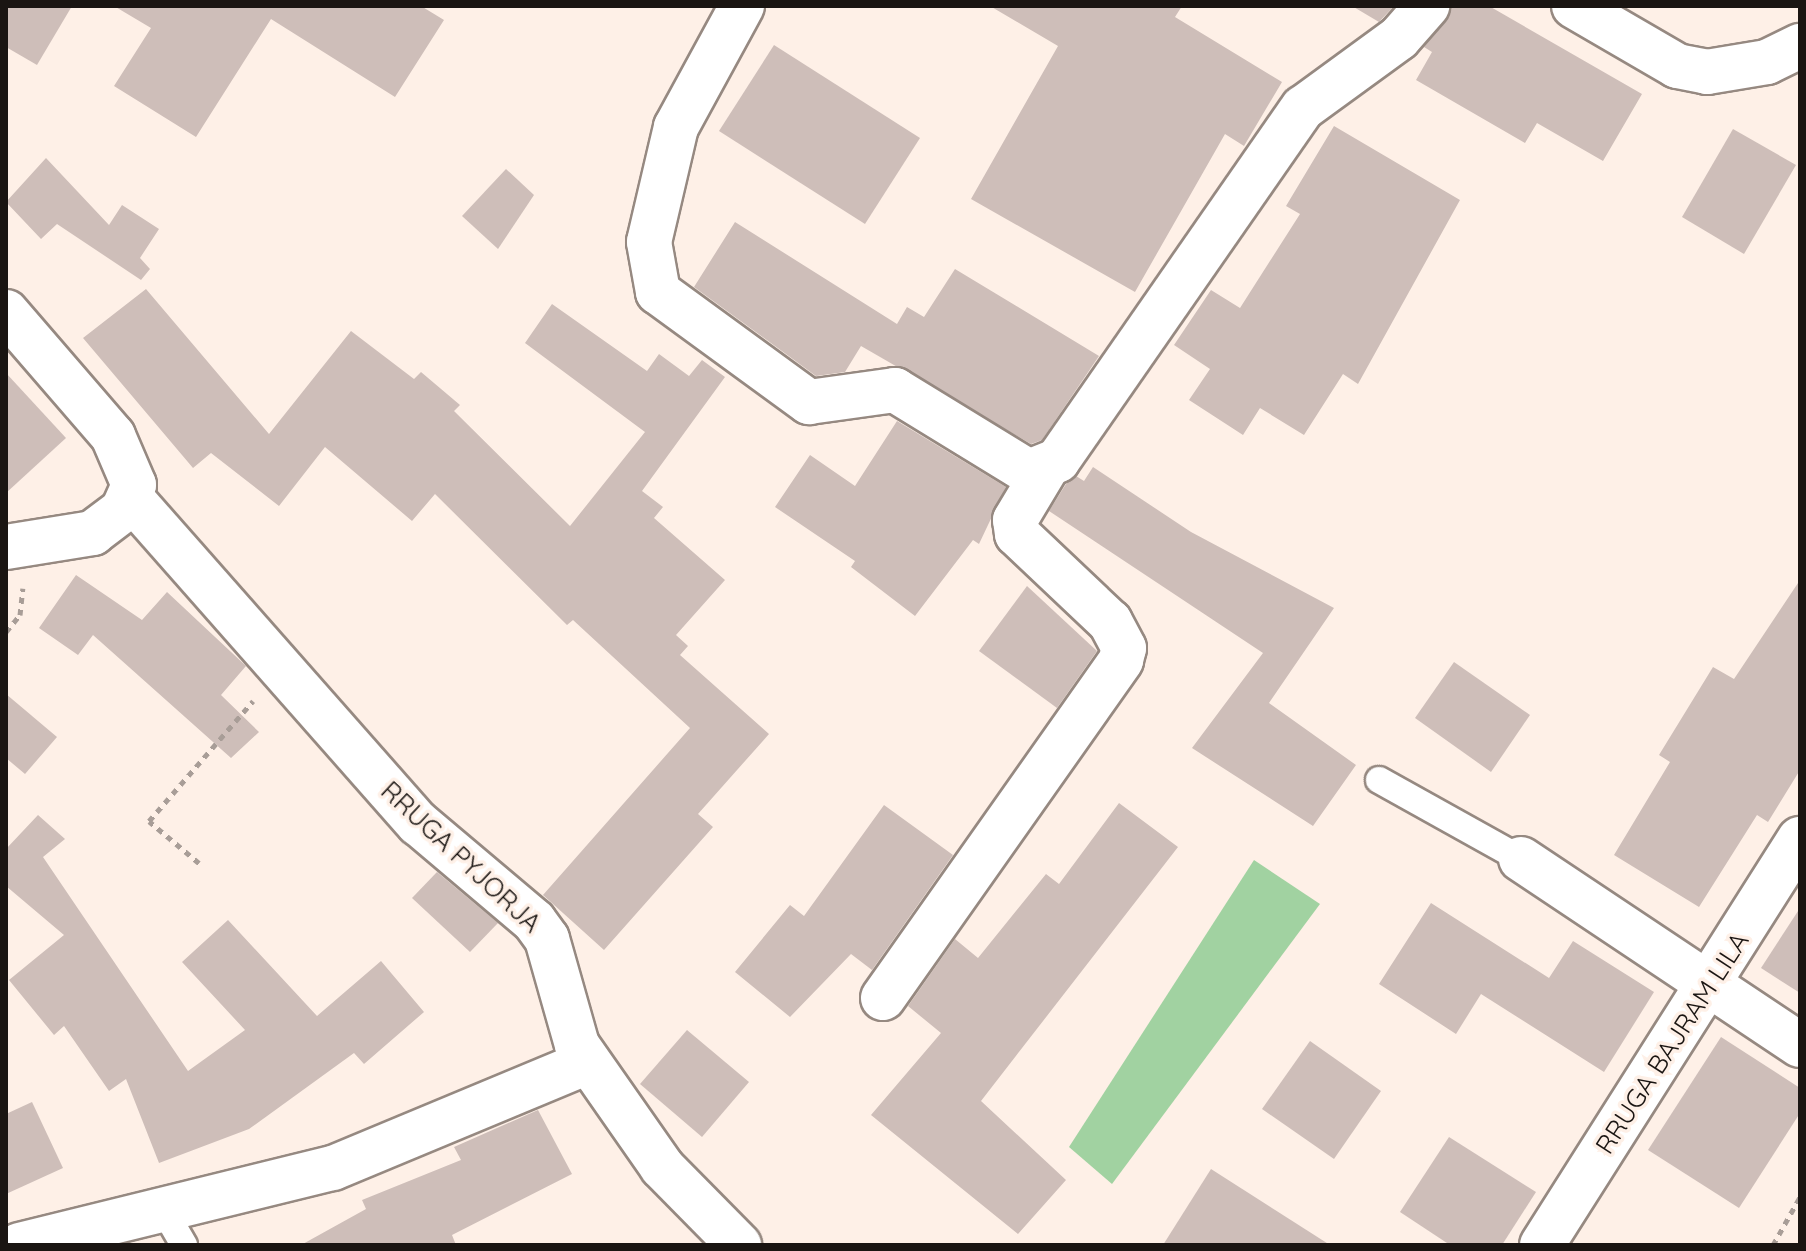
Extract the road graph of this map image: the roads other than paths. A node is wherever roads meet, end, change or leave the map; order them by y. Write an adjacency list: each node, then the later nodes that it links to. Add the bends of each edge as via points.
1 (742, 6): 6 (street, via 676,127 649,242 658,292 809,402 895,390 1016,470)
2 (1427, 6): 6 (street, via 1399,38 1303,108)
3 (1574, 6): 4 (street, via 1677,66 1707,72 1767,62)
4 (1800, 46)
5 (6, 312): 7 (street, via 113,436 133,472)
6 (1045, 470): 13 (street, via 1015,520 1017,534 1110,622 1124,648 1121,660)
7 (131, 498): 8 (street, via 93,533); 15 (street, RRUGA PYJORJA, via 418,823 534,921)
8 (6, 547)
9 (1379, 780): 11 (lane)
10 (1800, 839): 12 (street, RRUGA BAJRAM LILA)
11 (1521, 859): 12 (street)
12 (1709, 987): 14 (street); 20 (street, RRUGA BAJRAM LILA)
13 (883, 998)
14 (1800, 1045)
15 (588, 1062): 16 (street, via 333,1168); 19 (street, RRUGA PYJORJA, via 676,1185)
16 (162, 1207): 17 (street); 18 (lane)
17 (19, 1245)
18 (184, 1245)
19 (739, 1245)
20 (1542, 1245)

